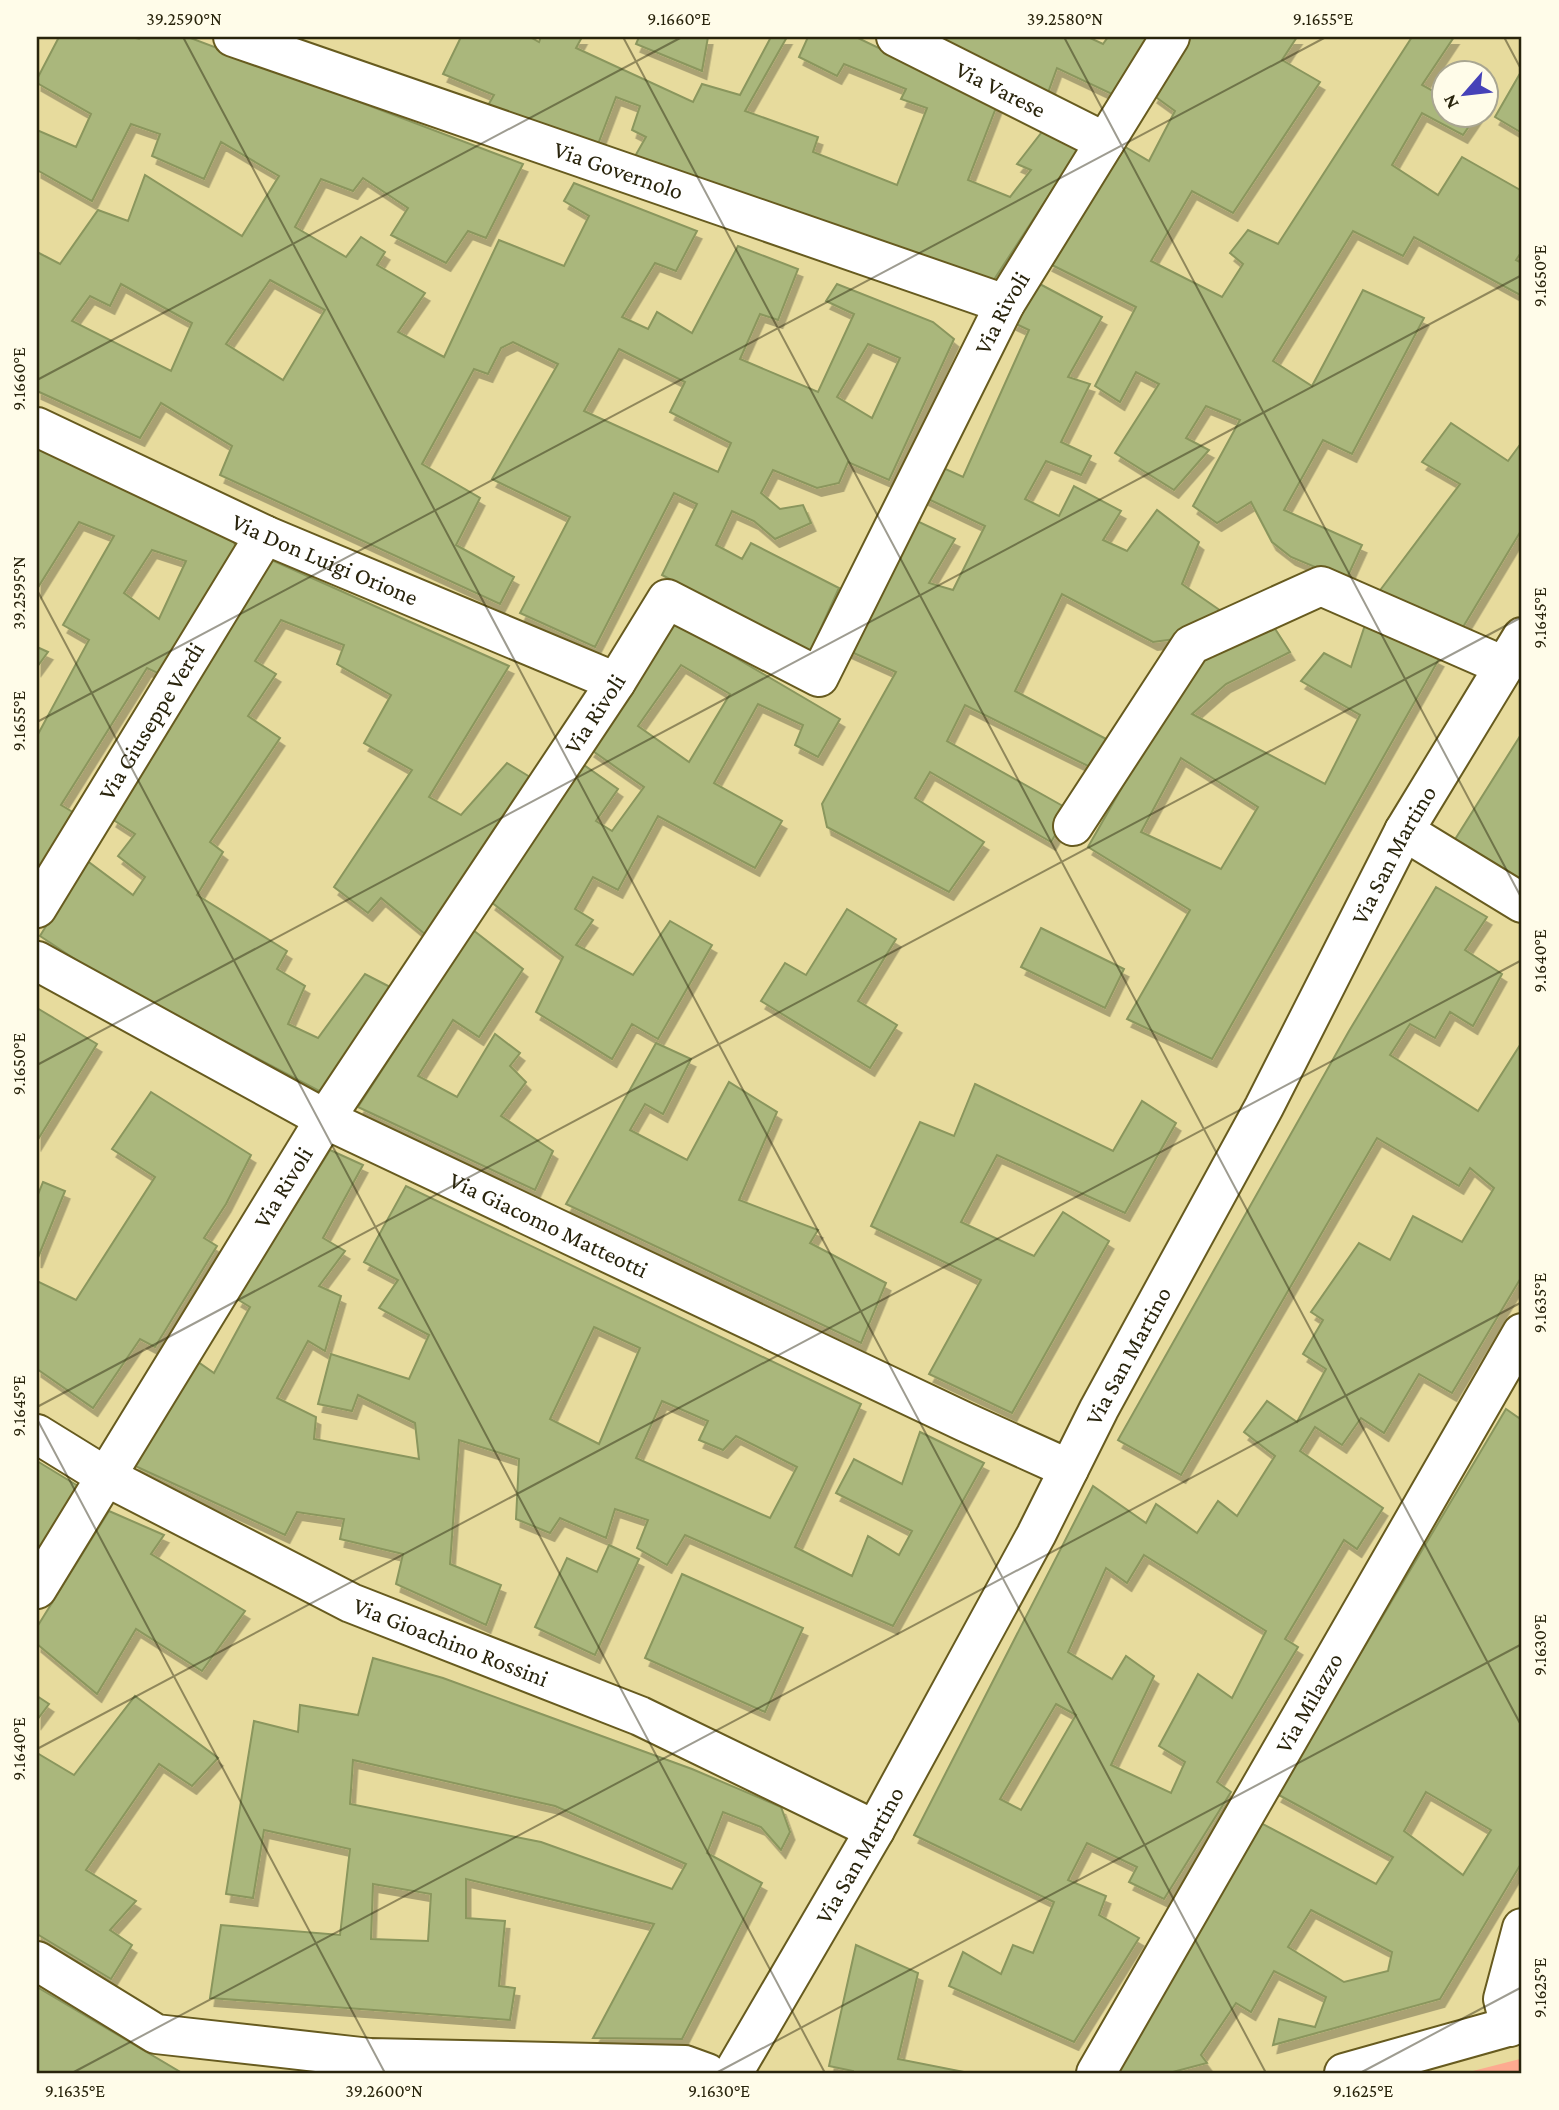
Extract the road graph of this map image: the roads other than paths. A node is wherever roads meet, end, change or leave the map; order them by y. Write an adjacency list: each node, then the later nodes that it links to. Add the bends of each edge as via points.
1 (233, 37): 5 (street, Via Governolo)
2 (896, 37): 4 (street, Via Varese)
3 (1170, 37): 4 (street, Via Rivoli)
4 (1105, 142): 5 (street, Via Rivoli)
5 (1005, 304): 9 (street, Via Rivoli, via 819,677 667,599)
6 (37, 427): 7 (street, Via Don Luigi Orione)
7 (265, 535): 9 (street, Via Don Luigi Orione); 13 (street, Via Giuseppe Verdi)
8 (1513, 652): 10 (street, via 1321,586 1191,645); 11 (street, Via San Martino)
9 (616, 682): 15 (street, Via Rivoli)
10 (1073, 826)
11 (1404, 831): 12 (street); 18 (street, Via San Martino, via 1264,1107)
12 (1522, 903)
13 (37, 908)
14 (37, 961): 15 (street, Via Giacomo Matteotti)
15 (325, 1119): 18 (street, Via Giacomo Matteotti); 19 (street, Via Rivoli)
16 (1522, 1333): 27 (street, Via Milazzo)
17 (37, 1434): 19 (street, Via Gioachino Rossini)
18 (1069, 1469): 21 (street, Via San Martino)
19 (104, 1476): 20 (street, Via Rivoli); 21 (street, Via Gioachino Rossini, via 351,1603 640,1716)
20 (37, 1589)
21 (875, 1829): 26 (street, Via San Martino)
22 (1522, 1928): 24 (street, via 1503,1999)
23 (37, 1961): 25 (street, via 156,2034 370,2058 685,2065)
24 (1516, 2025): 28 (street)
25 (707, 2073)
26 (733, 2073)
27 (1096, 2073)
28 (1344, 2073)

